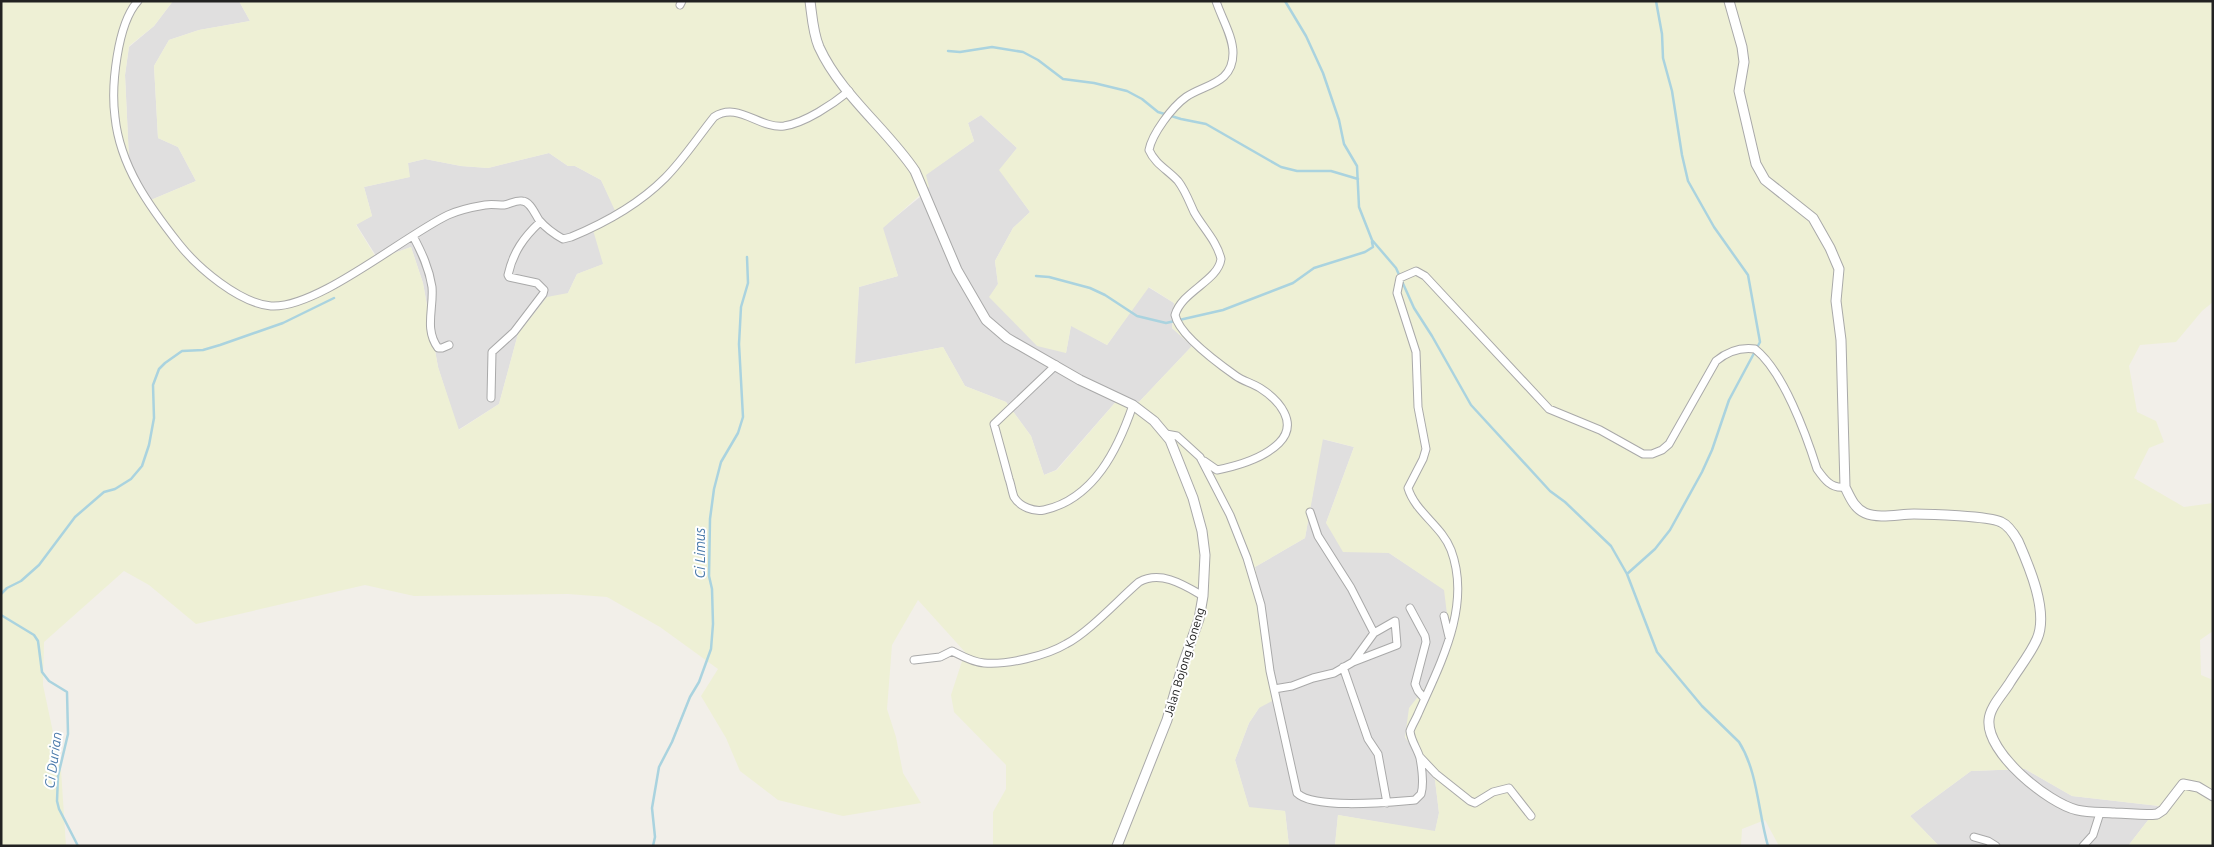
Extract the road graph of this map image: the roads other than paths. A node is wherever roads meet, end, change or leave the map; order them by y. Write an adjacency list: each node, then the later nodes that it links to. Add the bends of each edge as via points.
1 (138, 1): 7 (street, via 131,8 116,60 114,116 118,137 138,188 185,252 208,272 237,294 251,300 272,306 285,304 335,284)
2 (810, 1): 5 (street, via 819,46)
3 (1216, 1): 13 (street, via 1233,52 1231,64 1218,83 1179,103 1148,150 1184,189 1221,258 1217,270 1183,300 1175,315 1180,328 1202,348 1235,376 1261,389 1277,402 1288,424 1285,435 1276,446 1248,461 1217,470)
4 (1729, 1): 14 (street, via 1742,47 1744,62 1739,91 1756,164 1764,180 1812,218 1840,269 1836,301)
5 (849, 91): 6 (street, via 825,108 783,126 774,126 736,112 720,113 666,178 616,215 589,230 564,238); 9 (street, via 916,171 958,270 986,320 1007,338)
6 (540, 222): 7 (street, via 525,202 486,204 450,214); 10 (street, via 524,237 513,256 508,275 537,283 544,290 543,294 510,336 497,344 492,352)
7 (413, 236): 8 (street, via 426,260 432,286 430,319 433,336 438,348)
8 (449, 345)
9 (1056, 365): 11 (street); 11 (street, via 994,424 1014,497 1024,506 1038,511 1076,497 1108,462 1120,442)
10 (491, 398)
11 (1133, 405): 12 (street, Jalan Bojong Koneng)
12 (1166, 434): 13 (street, via 1177,436); 16 (street, Jalan Bojong Koneng, via 1182,466 1202,531 1206,555)
13 (1200, 457): 24 (street, via 1230,515 1250,565 1261,605)
14 (1845, 487): 20 (street, via 1833,486 1822,476 1798,416 1772,367 1755,349 1737,350 1716,361 1669,444 1652,454 1643,454 1600,430 1548,408 1425,276 1418,272 1402,276 1397,294 1416,352 1418,407 1426,449 1408,488 1414,502 1438,528 1451,551 1458,581); 29 (street, via 1854,505 1865,513 1995,519 2011,531 2032,578 2041,621 2037,639 1991,712 1989,725 1992,736 2007,759 2037,788 2076,810)
15 (1310, 512): 19 (street, via 1318,536 1351,588)
16 (1204, 596): 21 (street, via 1179,583 1154,576 1139,582 1067,644 1048,652 993,663 970,660 952,651 940,657); 32 (street, Jalan Bojong Koneng, via 1167,720)
17 (1410, 608): 25 (street, via 1426,642 1415,684)
18 (1444, 616): 20 (street)
19 (1374, 633): 22 (street); 22 (street, via 1395,620 1397,645)
20 (1450, 640): 25 (street)
21 (914, 660)
22 (1353, 662): 23 (street)
23 (1343, 667): 24 (street, via 1322,677); 28 (street, via 1368,739 1378,754)
24 (1274, 688): 28 (street, via 1297,794 1313,801)
25 (1424, 698): 26 (street, via 1410,731)
26 (1419, 756): 28 (street, via 1421,794 1415,800); 30 (street, via 1470,801 1475,803 1492,792 1509,788)
27 (2213, 796): 29 (street, via 2198,787 2183,784 2157,814)
28 (1387, 803)
29 (2100, 813): 34 (street, via 2093,835)
30 (1531, 816)
31 (1974, 837): 33 (street, via 1988,840)
32 (1117, 846)
33 (1996, 846)
34 (2083, 846)

